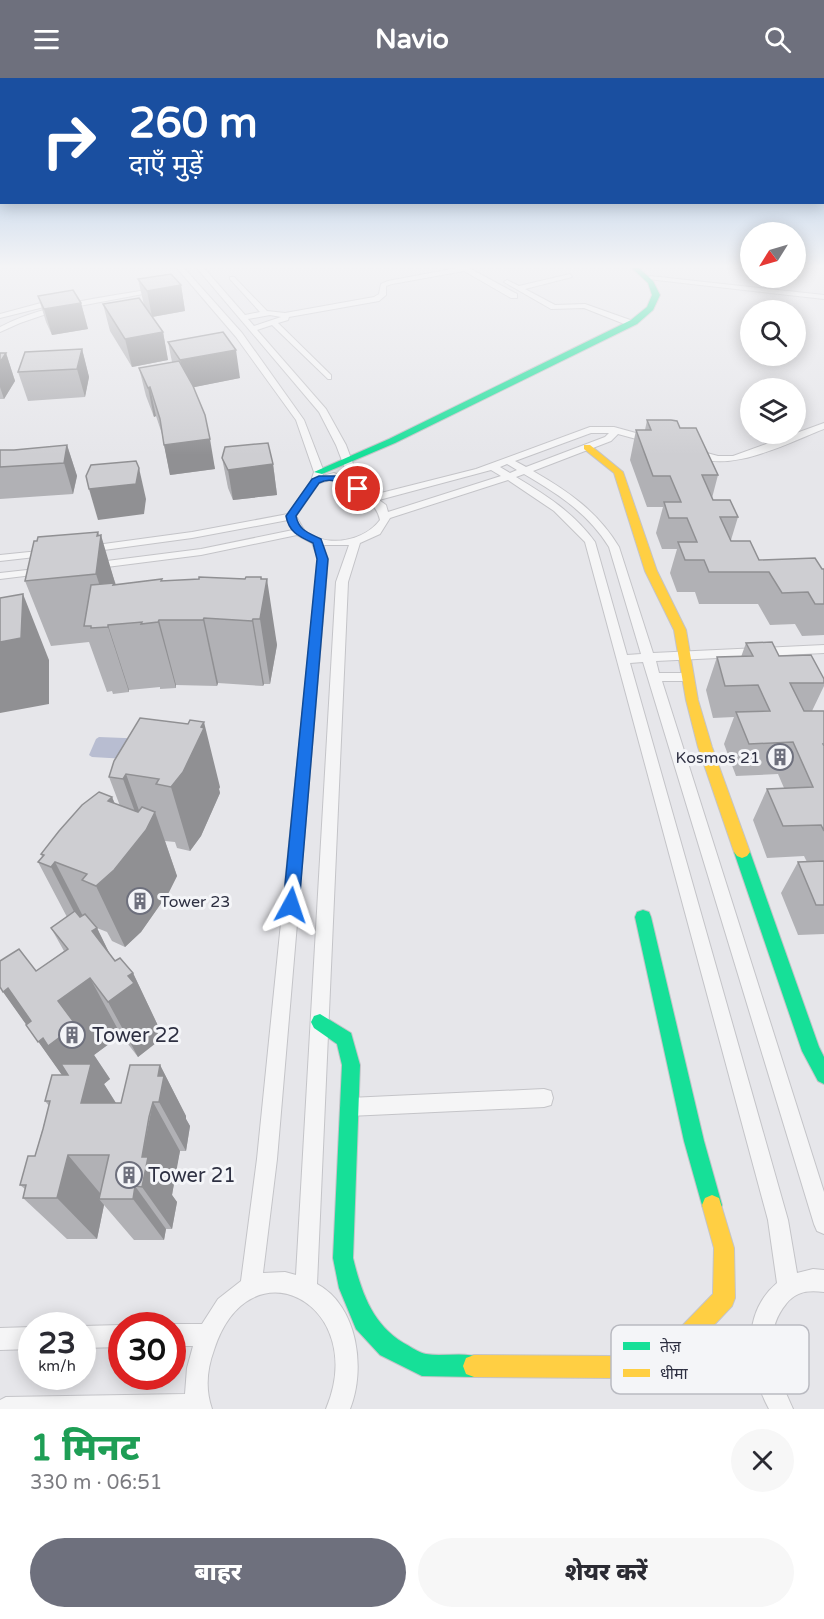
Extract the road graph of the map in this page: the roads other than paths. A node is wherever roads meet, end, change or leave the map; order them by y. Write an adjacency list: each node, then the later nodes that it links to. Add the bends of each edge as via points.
1 (234, 330): 19 (street, via 300,420)
2 (252, 330): 16 (street, via 323,411)
3 (281, 330): 5 (street)
4 (615, 330): 16 (street)
5 (328, 377)
6 (824, 418): 7 (street)
7 (806, 425)
8 (824, 426): 14 (street, via 743,456)
9 (614, 430): 10 (street); 12 (street, via 613,436); 15 (street, via 590,430)
10 (660, 442)
11 (753, 444): 14 (street)
12 (587, 447): 18 (street); 33 (street, via 618,472 651,571 680,630)
13 (677, 447): 14 (street)
14 (718, 459)
15 (507, 460): 17 (street); 18 (street)
16 (348, 461): 19 (street); 21 (street)
17 (492, 466): 20 (street); 22 (street)
18 (525, 471): 20 (street); 34 (street, via 586,509 604,529 614,547)
19 (317, 477): 21 (street, via 334,476); 23 (street)
20 (509, 477): 24 (street); 35 (street, via 566,514 590,542)
21 (358, 489): 22 (street)
22 (374, 498): 24 (street, via 384,506)
23 (291, 516): 25 (street); 28 (street, via 192,535)
24 (387, 516): 27 (street, via 383,527)
25 (299, 532): 26 (street); 29 (street, via 201,552)
26 (317, 542): 27 (street); 47 (street, via 322,559 267,1159)
27 (355, 542): 39 (street, via 342,582)
28 (0, 558)
29 (82, 567)
30 (58, 569): 31 (street)
31 (0, 576)
32 (824, 649): 33 (street)
33 (685, 656): 34 (street); 37 (street)
34 (648, 658): 35 (street); 36 (street)
35 (621, 659): 45 (street, via 778,1220)
36 (654, 677): 37 (street); 43 (street)
37 (687, 677): 40 (street, via 705,747 811,1051)
38 (643, 917): 48 (street, via 694,1140 724,1248 724,1298)
39 (320, 1022): 42 (street, via 345,1039 351,1065); 46 (street)
40 (824, 1075)
41 (544, 1098): 42 (street)
42 (349, 1107): 54 (street, via 343,1258 364,1321 388,1347 422,1365)
43 (824, 1224)
44 (824, 1281): 45 (street, via 814,1279)
45 (788, 1286): 49 (street, via 770,1304)
46 (306, 1287): 47 (street, via 279,1281); 58 (street, via 329,1305 344,1333 348,1367)
47 (251, 1288): 51 (street, via 226,1306)
48 (698, 1325)
49 (763, 1325)
50 (186, 1335): 51 (street)
51 (207, 1335): 56 (street, via 197,1369)
52 (18, 1338): 53 (street)
53 (0, 1339)
54 (611, 1367)
55 (776, 1394): 59 (street)
56 (199, 1407): 57 (street)
57 (6, 1409)
58 (338, 1409)
59 (782, 1409)

